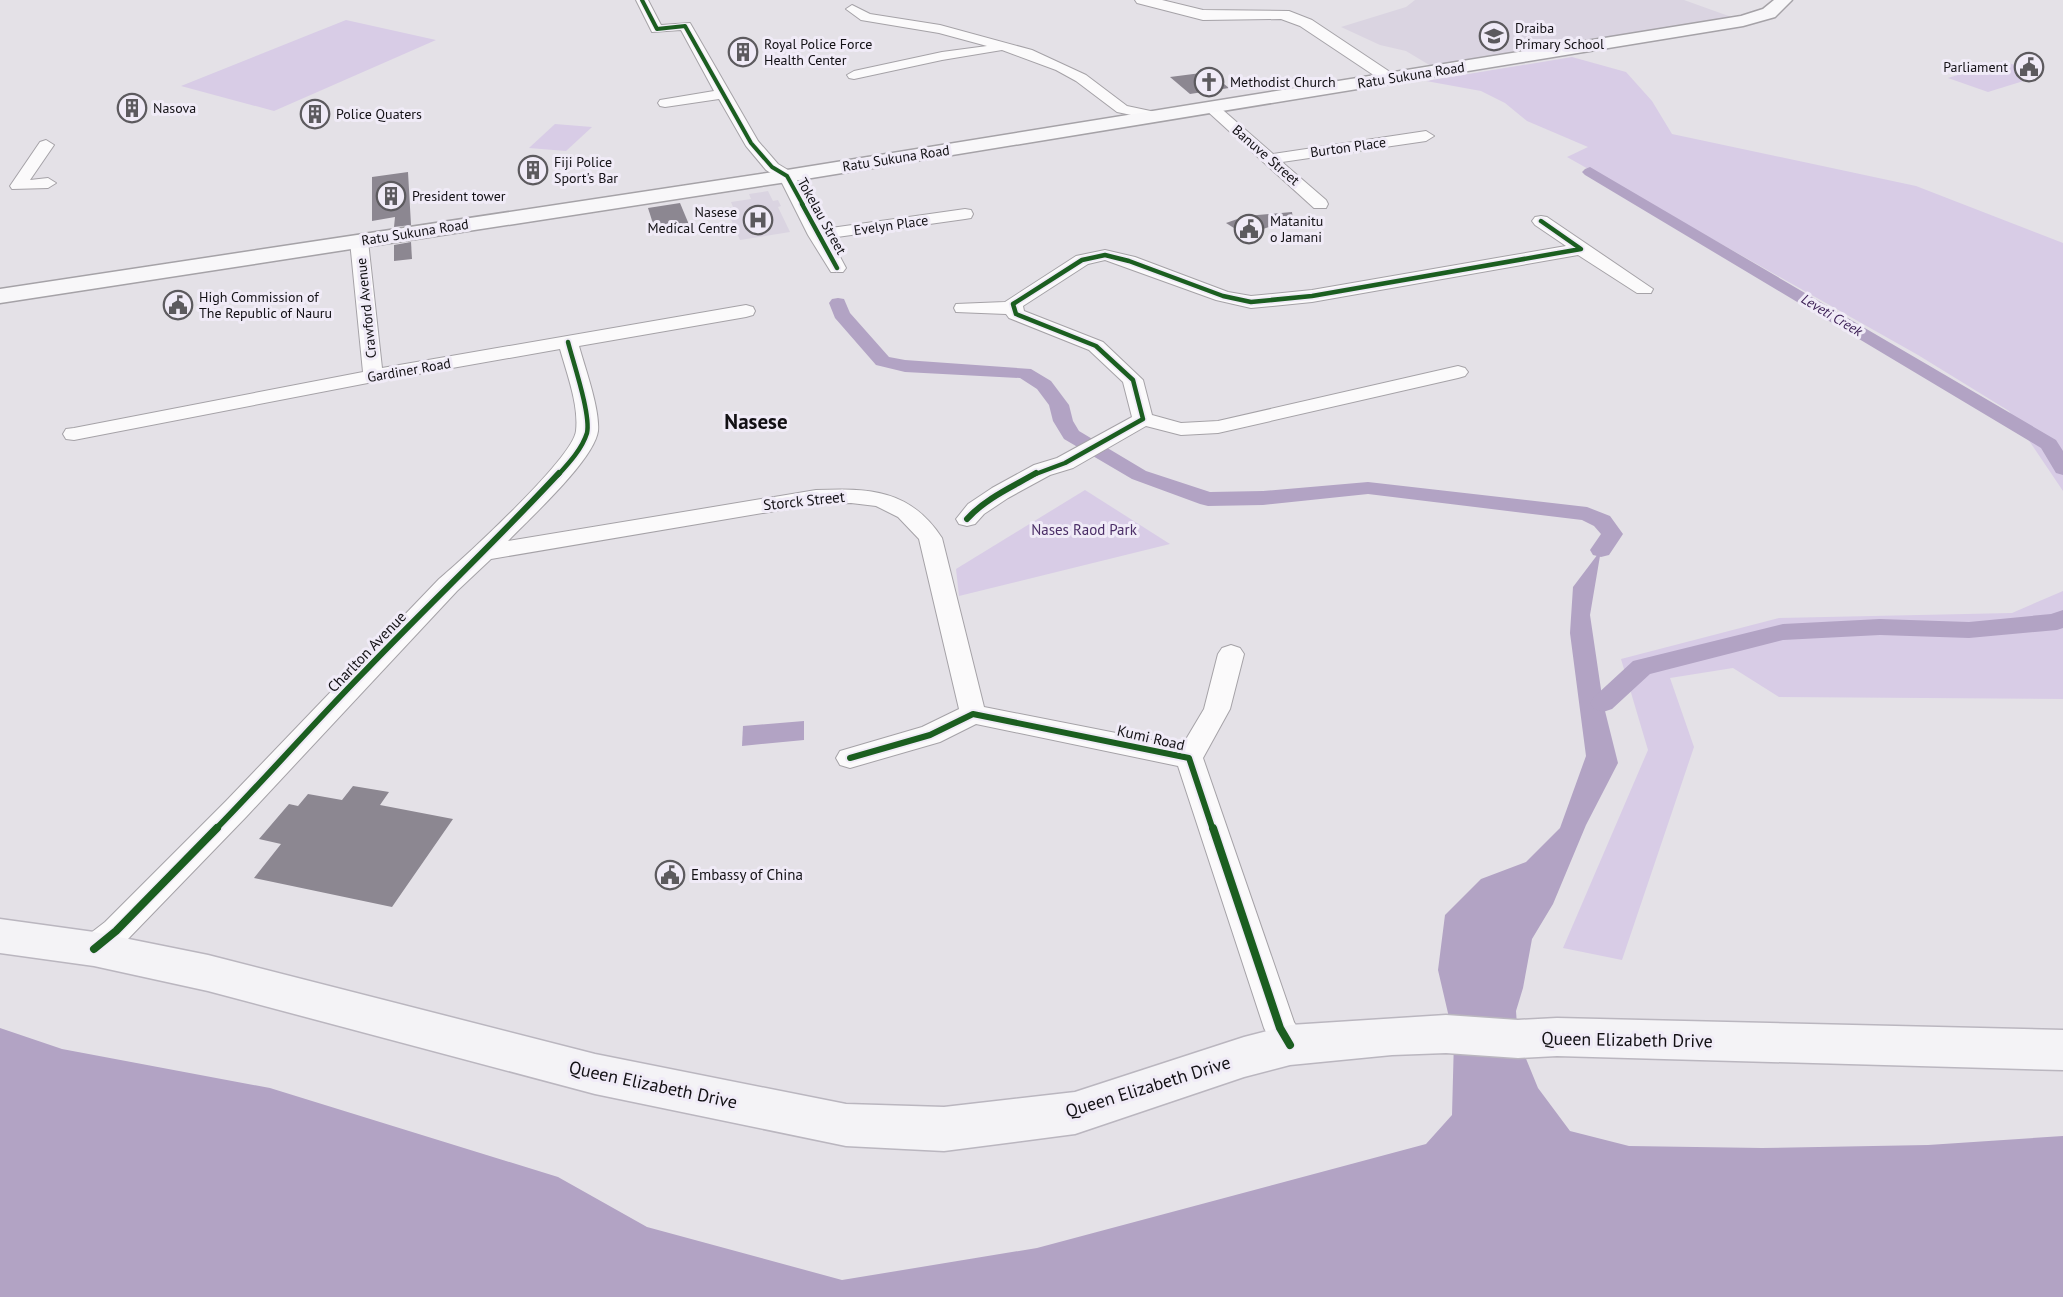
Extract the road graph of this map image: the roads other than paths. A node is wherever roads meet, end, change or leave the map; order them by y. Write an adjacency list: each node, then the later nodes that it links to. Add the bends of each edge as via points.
1 (642, 0): 10 (street, via 657,29 685,26)
2 (1784, 0): 9 (main road, Ratu Sukuna Road, via 1768,13 1743,21)
3 (1152, 1): 6 (street, via 1203,15)
4 (1298, 4): 6 (street)
5 (852, 9): 7 (street, via 866,17 940,29)
6 (1283, 14): 9 (street, via 1306,23)
7 (1008, 48): 8 (street, via 942,56); 12 (street, via 1061,67)
8 (854, 75)
9 (1390, 78): 13 (main road, Ratu Sukuna Road)
10 (722, 94): 11 (street); 19 (street, via 751,143 772,167)
11 (665, 103)
12 (1112, 104): 14 (street); 15 (street)
13 (1211, 107): 14 (main road, Ratu Sukuna Road); 18 (street, Banuve Street)
14 (1155, 116): 15 (main road, Ratu Sukuna Road)
15 (1105, 124): 19 (main road, Ratu Sukuna Road)
16 (1426, 136): 18 (street, Burton Place)
17 (46, 145): 20 (street, via 18,186)
18 (1270, 159): 21 (street, Banuve Street)
19 (787, 176): 24 (street, Tokelau Street); 25 (main road, Ratu Sukuna Road)
20 (48, 183)
21 (1320, 204)
22 (965, 214): 24 (street, Evelyn Place)
23 (1541, 221): 26 (street)
24 (817, 235): 27 (street, Tokelau Street)
25 (359, 241): 29 (main road, Ratu Sukuna Road); 35 (street, Crawford Avenue)
26 (1581, 249): 28 (street); 31 (street, via 1312,296 1251,302 1105,255 1082,260 1013,304)
27 (837, 268)
28 (1644, 290)
29 (0, 297)
30 (963, 308): 31 (street)
31 (1014, 308): 36 (street, via 1016,314 1096,346 1134,380)
32 (746, 310): 33 (street, Gardiner Road)
33 (568, 342): 35 (street, Gardiner Road); 39 (street, Charlton Avenue, via 584,402 587,432 573,459)
34 (1458, 372): 36 (street, via 1218,427 1181,429)
35 (373, 376): 37 (street, Gardiner Road)
36 (1143, 419): 38 (street, via 1075,458 1058,479 987,517 967,519)
37 (74, 434)
38 (930, 538): 39 (street, Storck Street, via 903,507 883,500 816,497); 41 (street, Storck Street)
39 (484, 553): 45 (street, Charlton Avenue)
40 (1231, 654): 43 (street, via 1217,709)
41 (973, 714): 42 (street, via 930,735); 43 (street, Kumi Road)
42 (850, 758)
43 (1189, 758): 46 (street, Kumi Road, via 1280,1028)
44 (0, 936): 45 (main road, Queen Elizabeth Drive)
45 (94, 949): 46 (main road, Queen Elizabeth Drive, via 240,981 595,1074 846,1125 944,1129 1076,1113)
46 (1290, 1045): 47 (main road, Queen Elizabeth Drive, via 1446,1034 1518,1039)
47 (2063, 1050)

